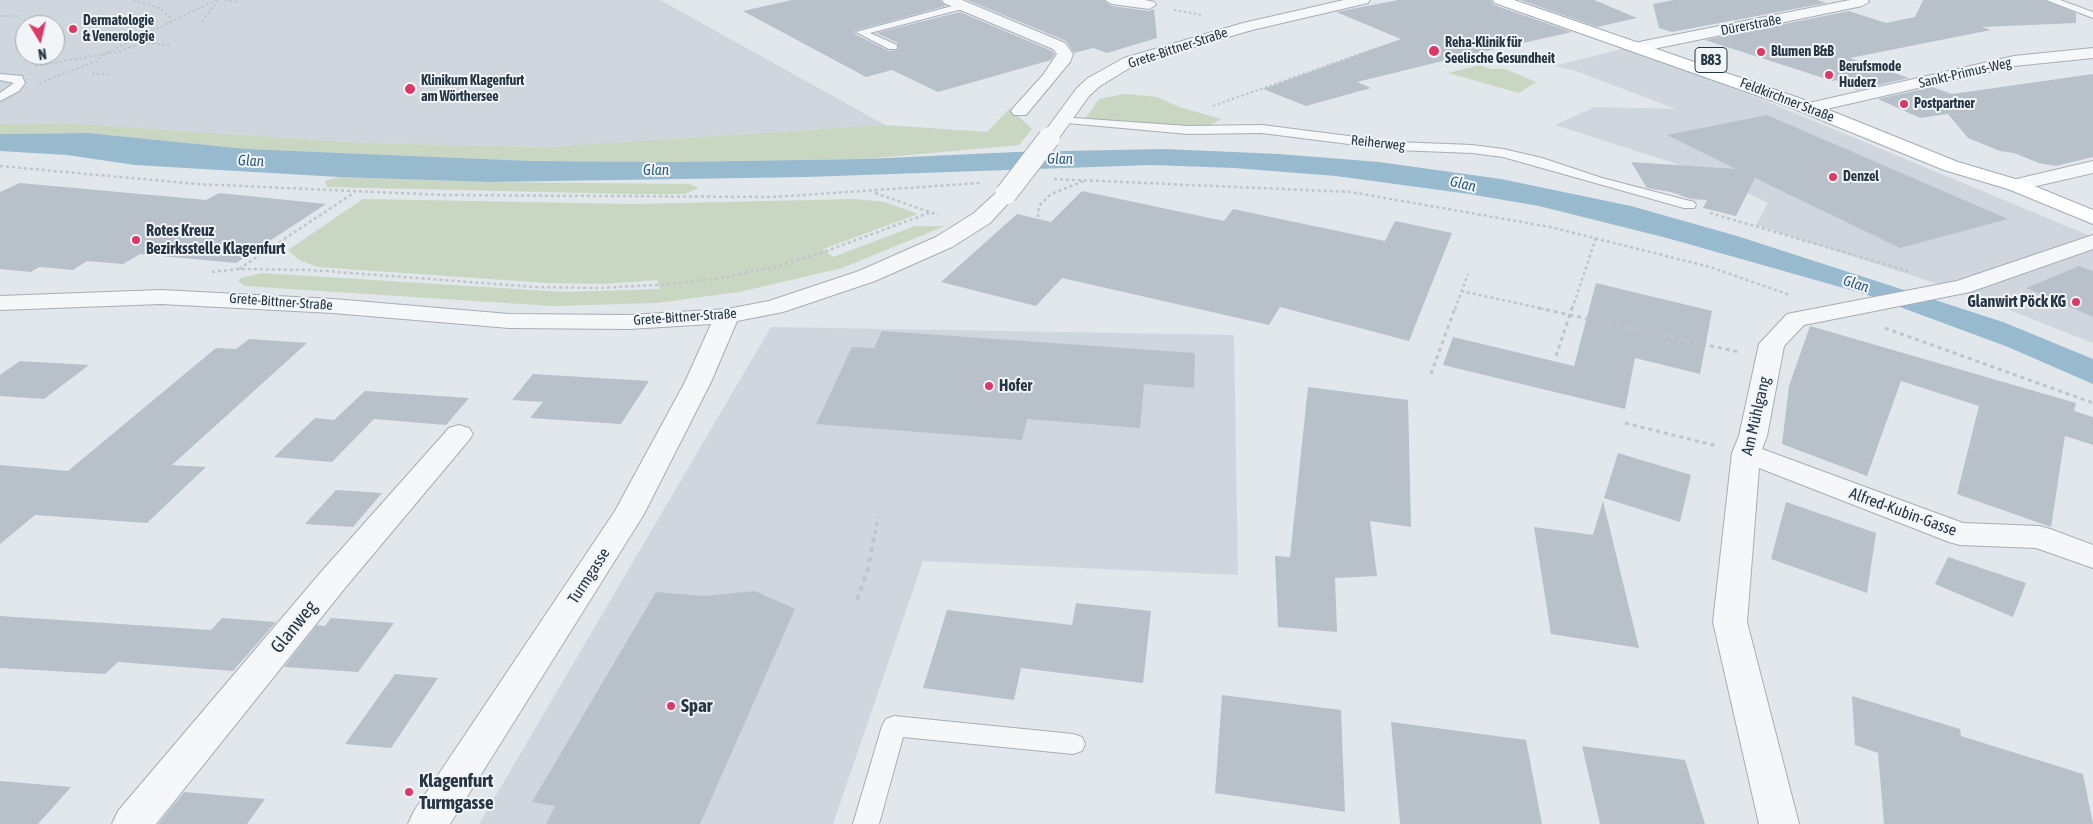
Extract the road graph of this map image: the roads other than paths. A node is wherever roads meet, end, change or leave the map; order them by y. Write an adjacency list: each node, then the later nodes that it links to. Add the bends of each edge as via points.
1 (1112, 0): 8 (street)
2 (1363, 0): 10 (street, Grete-Bittner-Straße)
3 (1500, 0): 14 (main road, Feldkirchner Straße / B83)
4 (1530, 0): 12 (main road, Feldkirchner Straße / B83)
5 (2051, 0): 11 (lane)
6 (1859, 1): 12 (street, Dürerstraße)
7 (956, 3): 13 (lane, via 861,32); 20 (street, via 1059,46 1064,54 1049,79)
8 (1149, 5)
9 (1282, 5): 10 (street)
10 (1299, 14): 21 (street, Grete-Bittner-Straße, via 1178,45 1130,62 1094,82)
11 (2093, 15)
12 (1661, 42): 14 (street, Dürerstraße); 18 (main road, Feldkirchner Straße / B83)
13 (893, 47)
14 (1639, 47): 19 (main road, Feldkirchner Straße / B83)
15 (2093, 53): 18 (street, Sankt-Primus-Weg, via 2014,62)
16 (0, 75): 17 (lane, via 18,78 20,83)
17 (0, 98)
18 (1831, 103): 19 (street, Sankt-Primus-Weg); 23 (main road, Feldkirchner Straße / B83, via 1976,161)
19 (1809, 108): 23 (main road, Feldkirchner Straße / B83, via 1951,166)
20 (1020, 111)
21 (1060, 120): 24 (lane, Reiherweg, via 1188,130 1262,129 1396,146 1503,153); 28 (street, Grete-Bittner-Straße, bridge, via 1049,138 998,188 982,218 944,242 884,269 774,306)
22 (2093, 167): 23 (street)
23 (2015, 185): 25 (main road, Feldkirchner Straße / B83)
24 (1689, 205)
25 (2093, 218)
26 (2093, 242): 30 (street, Am Mühlgang, via 1962,287 1796,319 1772,344 1753,436)
27 (0, 303): 28 (street, Grete-Bittner-Straße, via 161,297 316,304 509,321 629,322)
28 (727, 316): 34 (street, Turmgasse, via 698,382 629,514)
29 (460, 434): 33 (street, Glanweg, via 333,580)
30 (1746, 453): 31 (street, Alfred-Kubin-Gasse, via 1960,534 2039,536); 36 (street, Am Mühlgang, via 1730,622)
31 (2093, 557)
32 (1073, 744): 35 (lane, via 894,726)
33 (132, 824)
34 (428, 824)
35 (866, 824)
36 (1779, 824)

